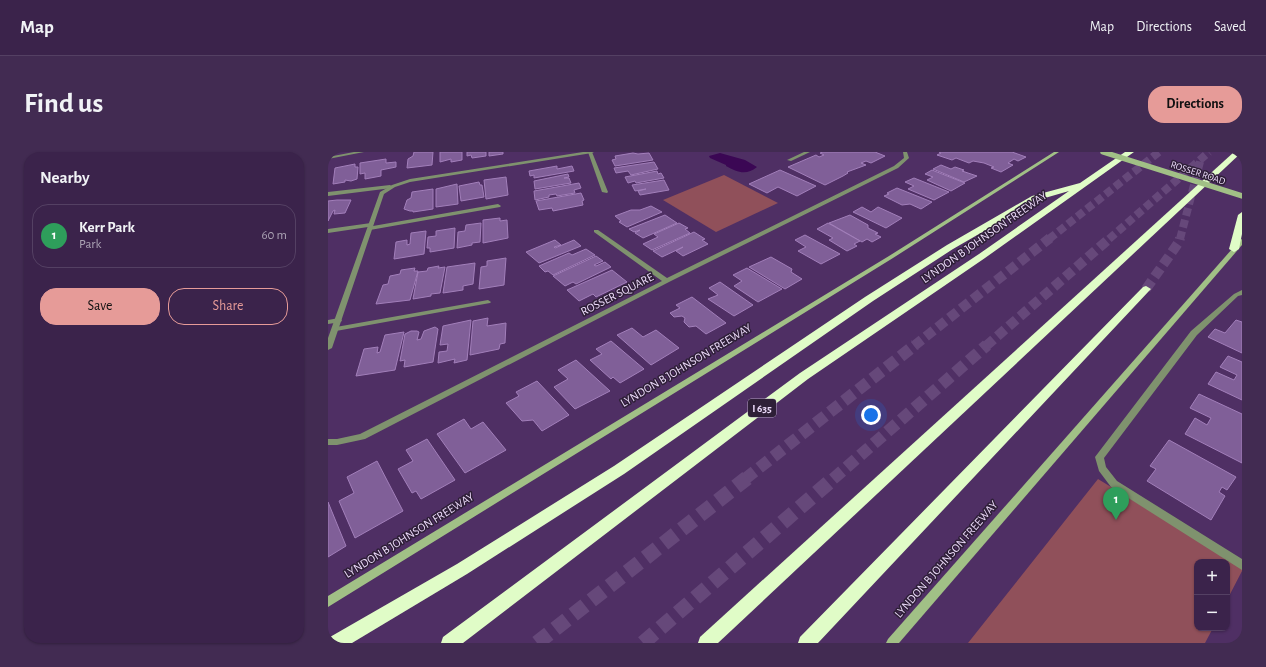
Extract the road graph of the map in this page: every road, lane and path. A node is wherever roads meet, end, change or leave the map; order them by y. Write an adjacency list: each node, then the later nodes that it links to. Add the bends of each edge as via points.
1 (362, 152): 9 (street)
2 (591, 152): 12 (street, via 415,180); 13 (street)
3 (808, 152): 10 (street)
4 (905, 152): 23 (street, ROSSER SQUARE, via 907,158 896,167)
5 (1057, 152): 33 (main road, LYNDON B JOHNSON FREEWAY, via 891,257)
6 (1103, 152): 15 (main road, ROSSER ROAD, bridge)
7 (1130, 152): 11 (highway, LYNDON B JOHNSON FREEWAY / I 635)
8 (1238, 152): 36 (highway)
9 (328, 158)
10 (789, 160)
11 (1083, 185): 34 (highway, via 1035,198 950,247 869,299 619,470 462,569); 35 (highway, LYNDON B JOHNSON FREEWAY / I 635, via 804,376)
12 (390, 187): 14 (street); 18 (street, via 382,193)
13 (605, 192)
14 (328, 194)
15 (1242, 196)
16 (498, 206): 18 (street)
17 (1242, 215): 22 (highway)
18 (371, 226): 20 (street); 27 (street)
19 (596, 231): 23 (street)
20 (328, 232)
21 (1242, 241): 22 (main road, LYNDON B JOHNSON FREEWAY)
22 (1234, 249): 38 (main road, LYNDON B JOHNSON FREEWAY)
23 (667, 280): 31 (street, ROSSER SQUARE, via 362,437)
24 (1146, 289): 37 (highway)
25 (1242, 292): 32 (street, via 1194,333 1099,457 1102,468 1114,484)
26 (488, 302): 29 (street)
27 (339, 320): 28 (street); 29 (street)
28 (328, 322)
29 (336, 329): 30 (street)
30 (328, 348)
31 (328, 442)
32 (1242, 564)
33 (328, 602)
34 (336, 643)
35 (449, 643)
36 (706, 643)
37 (806, 643)
38 (892, 643)

